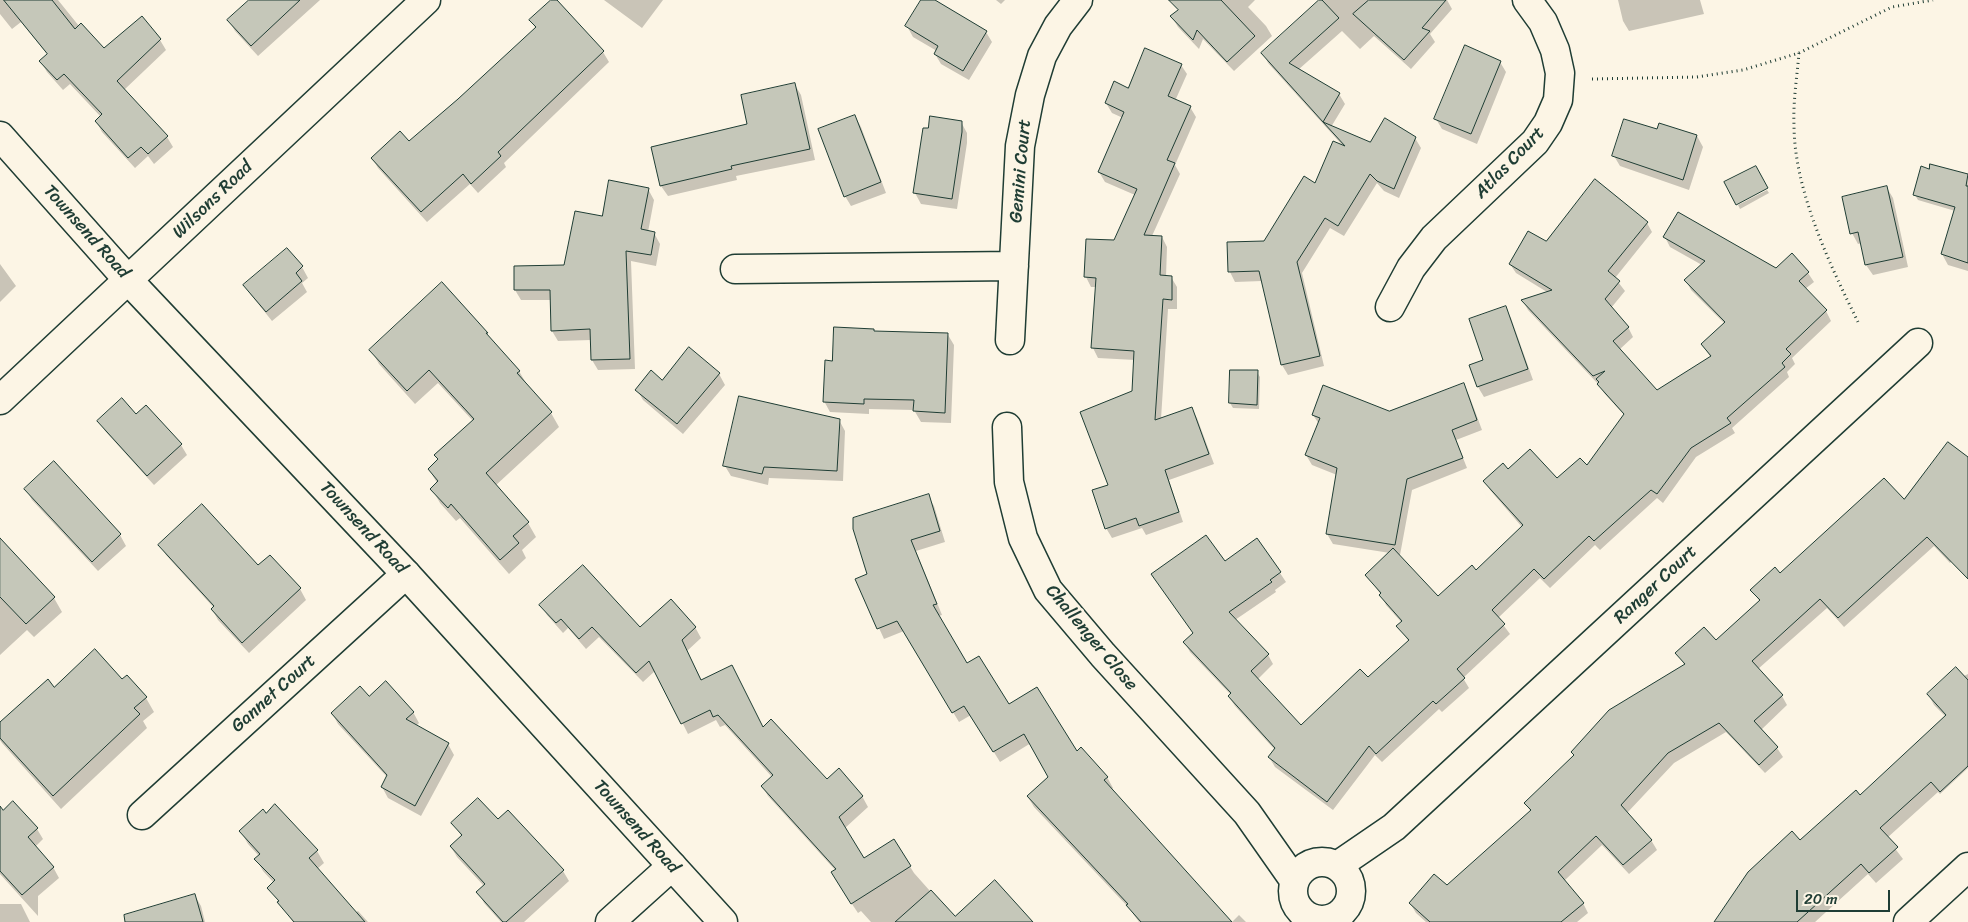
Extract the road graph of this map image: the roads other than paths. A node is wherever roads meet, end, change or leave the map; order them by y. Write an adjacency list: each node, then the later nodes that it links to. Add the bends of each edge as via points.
1 (426, 0): 7 (street, Wilsons Road)
2 (1078, 0): 5 (street, Gemini Court, via 1058,26 1042,56 1030,95 1020,146)
3 (1527, 0): 8 (street, Atlas Court, via 1543,22 1555,50 1560,73 1558,100 1548,123 1535,142 1434,238 1411,268)
4 (0, 136): 7 (street, Townsend Road)
5 (1014, 266): 6 (street); 9 (street, Gemini Court)
6 (735, 269)
7 (129, 281): 11 (street, Wilsons Road); 13 (street, Townsend Road)
8 (1390, 307)
9 (1010, 340)
10 (1918, 342): 17 (street, Ranger Court, via 1394,827)
11 (0, 400)
12 (1007, 427): 17 (street, Challenger Close, via 1009,482 1023,538 1048,590 1247,812)
13 (406, 574): 14 (street, Gannet Court); 15 (street, Townsend Road)
14 (142, 815)
15 (672, 866): 18 (street); 19 (street, Townsend Road)
16 (1968, 867): 20 (street)
17 (1334, 894)
18 (610, 922)
19 (723, 922)
20 (1908, 922)

